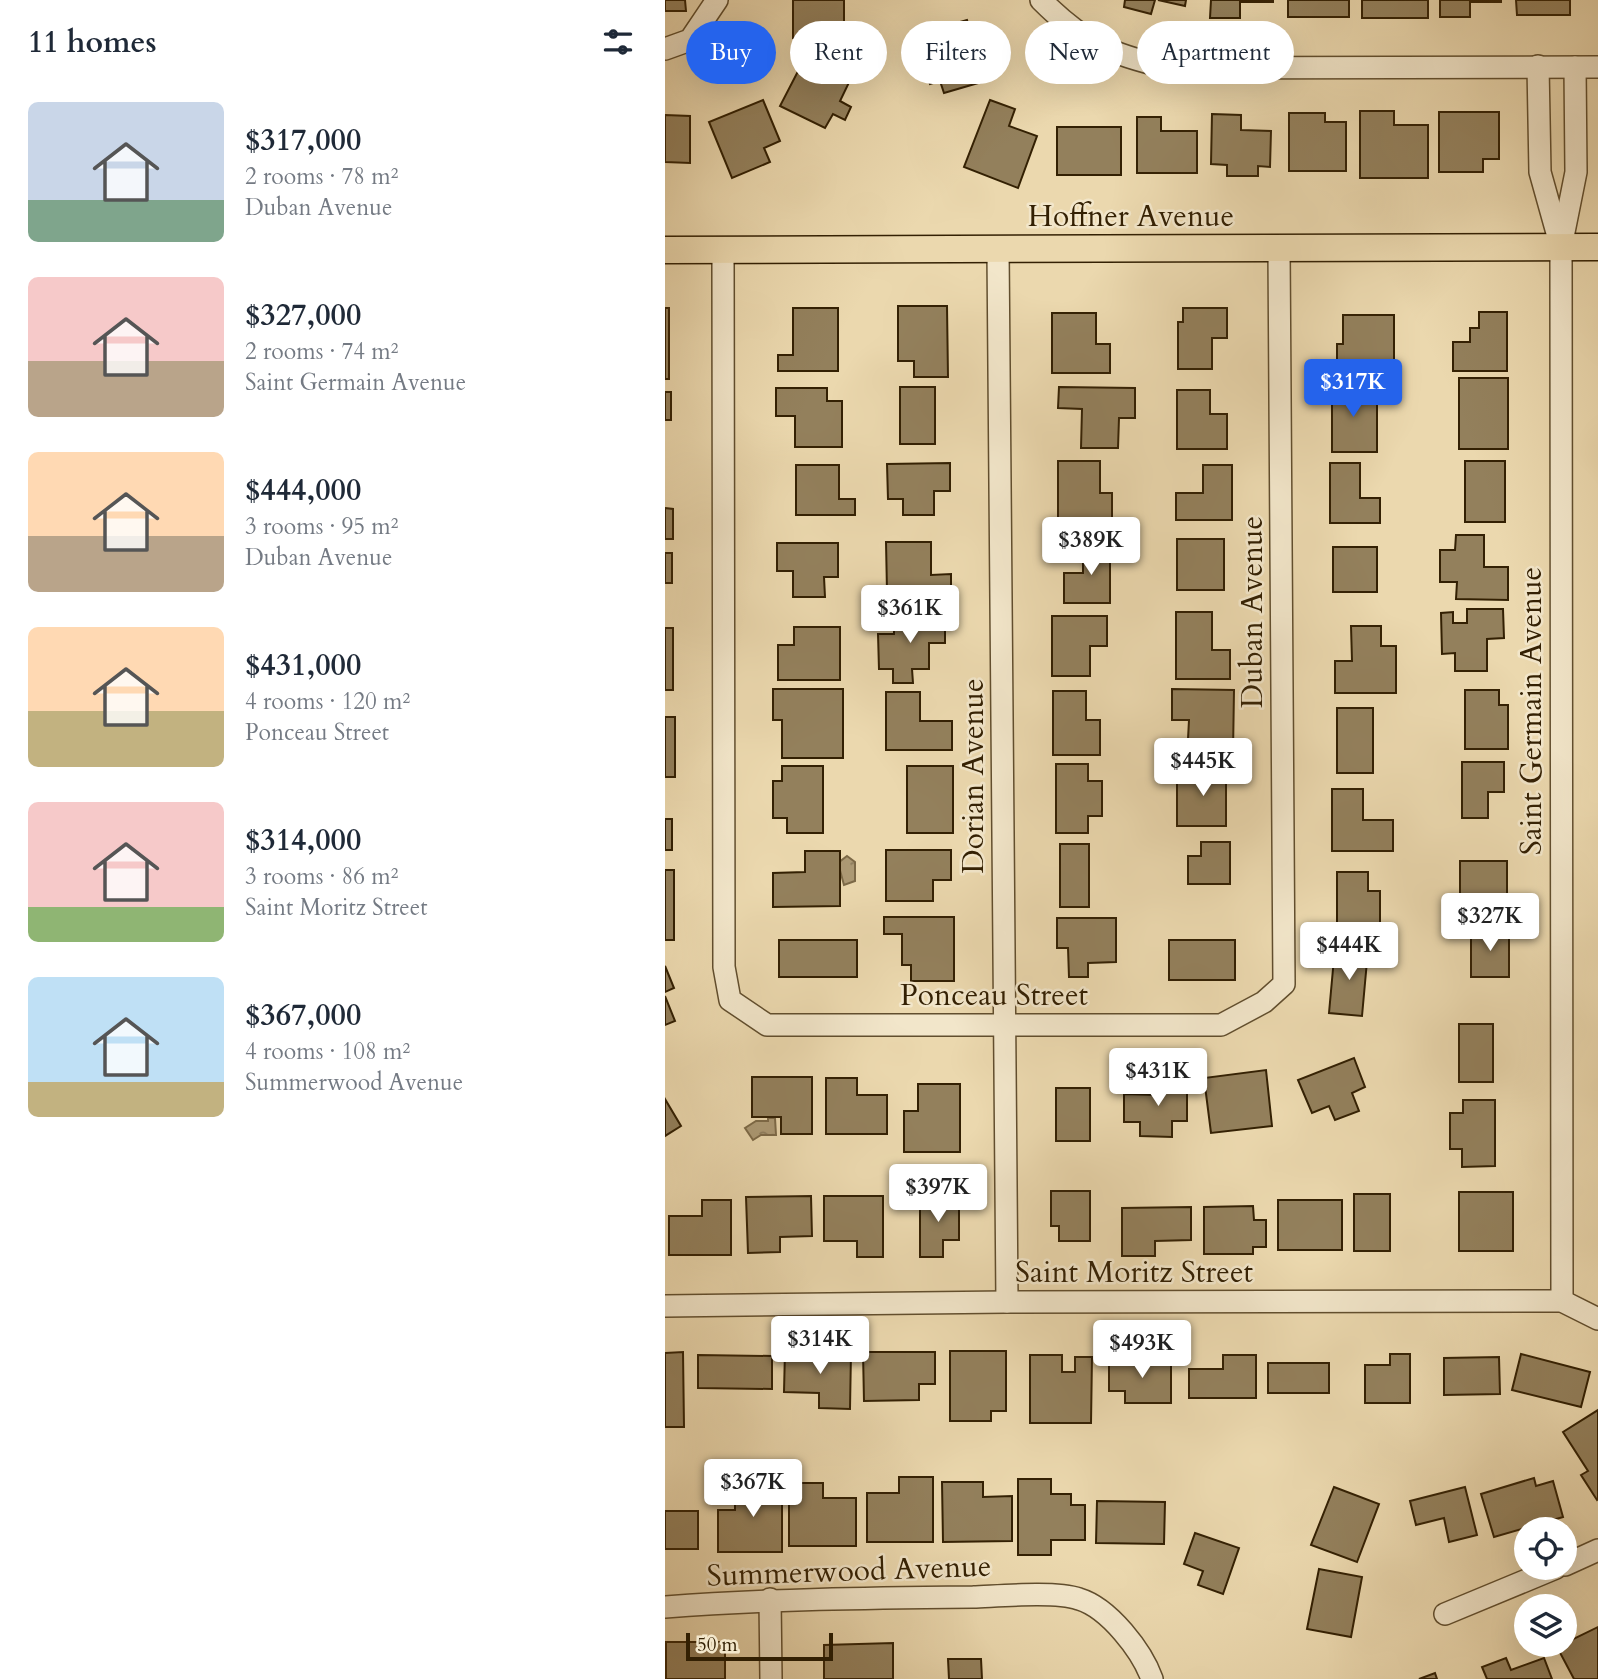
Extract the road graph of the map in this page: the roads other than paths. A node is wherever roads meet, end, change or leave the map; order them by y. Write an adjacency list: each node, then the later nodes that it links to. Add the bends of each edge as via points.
1 (717, 0): 3 (street, via 690,40)
2 (1041, 0): 4 (street, via 1081,37 1118,56 1169,68)
3 (665, 50)
4 (1538, 66): 6 (street); 7 (street, via 1541,172)
5 (1598, 66): 6 (street)
6 (1575, 67): 7 (street, via 1576,172)
7 (1561, 247): 8 (main road, Hoffner Avenue); 10 (main road, Hoffner Avenue); 15 (street, Saint Germain Avenue)
8 (1598, 247)
9 (723, 249): 11 (main road, Hoffner Avenue); 12 (main road, Hoffner Avenue); 13 (street, Ponceau Street, via 724,967 730,1000 767,1025)
10 (1279, 249): 12 (main road, Hoffner Avenue); 14 (street, Duban Avenue, via 1284,984 1264,1002)
11 (665, 250)
12 (998, 250): 13 (street, Dorian Avenue)
13 (1005, 1023): 14 (street, Ponceau Street); 16 (street, Dorian Avenue)
14 (1221, 1025)
15 (1562, 1301): 16 (street, Saint Moritz Street); 18 (street, Saint Moritz Street)
16 (1007, 1302): 17 (street, Saint Moritz Street)
17 (665, 1306)
18 (1598, 1319)
19 (1598, 1550): 20 (street)
20 (1577, 1560)
21 (1527, 1580): 24 (street)
22 (770, 1599): 23 (street, Summerwood Avenue); 25 (street); 26 (street, Summerwood Avenue, via 1080,1599 1119,1626)
23 (665, 1608)
24 (1445, 1614)
25 (771, 1679)
26 (1153, 1679)

